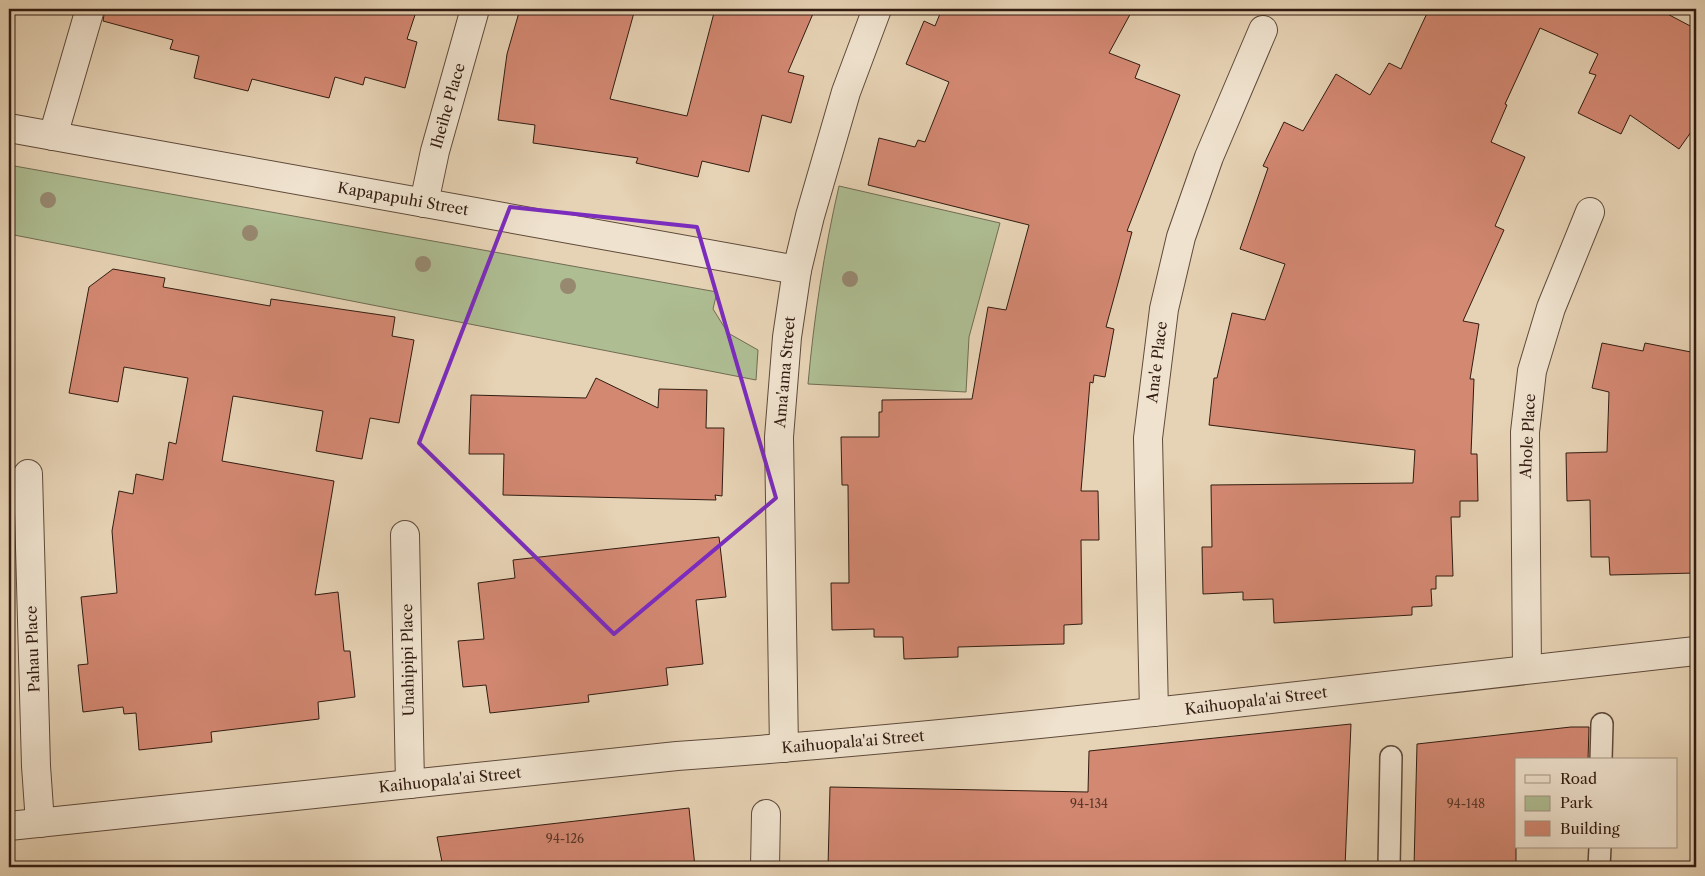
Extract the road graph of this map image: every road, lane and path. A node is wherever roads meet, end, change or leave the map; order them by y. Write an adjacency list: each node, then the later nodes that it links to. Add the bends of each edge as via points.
1 (90, 9): 6 (street)
2 (476, 9): 7 (street, Iheihe Place, via 435,151)
3 (877, 9): 9 (street, Ama'ama Street, via 846,92)
4 (1263, 30): 14 (street, Ana'e Place, via 1209,157 1181,237 1164,309 1148,438)
5 (9, 128): 6 (street, Kapapapuhi Street)
6 (53, 136): 7 (street, Kapapapuhi Street)
7 (424, 203): 9 (street, Kapapapuhi Street)
8 (1590, 212): 13 (street, Ahole Place, via 1551,308 1532,372 1525,432)
9 (797, 270): 16 (street, Ama'ama Street, via 786,337 779,437)
10 (28, 474): 21 (street, Pahau Place)
11 (405, 535): 19 (street, Unahipipi Place)
12 (1696, 651): 13 (street, Kaihuopala'ai Street)
13 (1527, 669): 14 (street, Kaihuopala'ai Street)
14 (1154, 712): 16 (street, Kaihuopala'ai Street)
15 (1602, 724): 18 (lane)
16 (784, 748): 19 (street, Kaihuopala'ai Street)
17 (1391, 757): 25 (lane)
18 (1601, 758)
19 (410, 784): 21 (street, Kaihuopala'ai Street)
20 (766, 814): 24 (street)
21 (40, 823): 22 (street, Kaihuopala'ai Street)
22 (9, 826)
23 (1600, 848): 26 (lane)
24 (765, 867)
25 (1389, 867)
26 (1599, 867)

